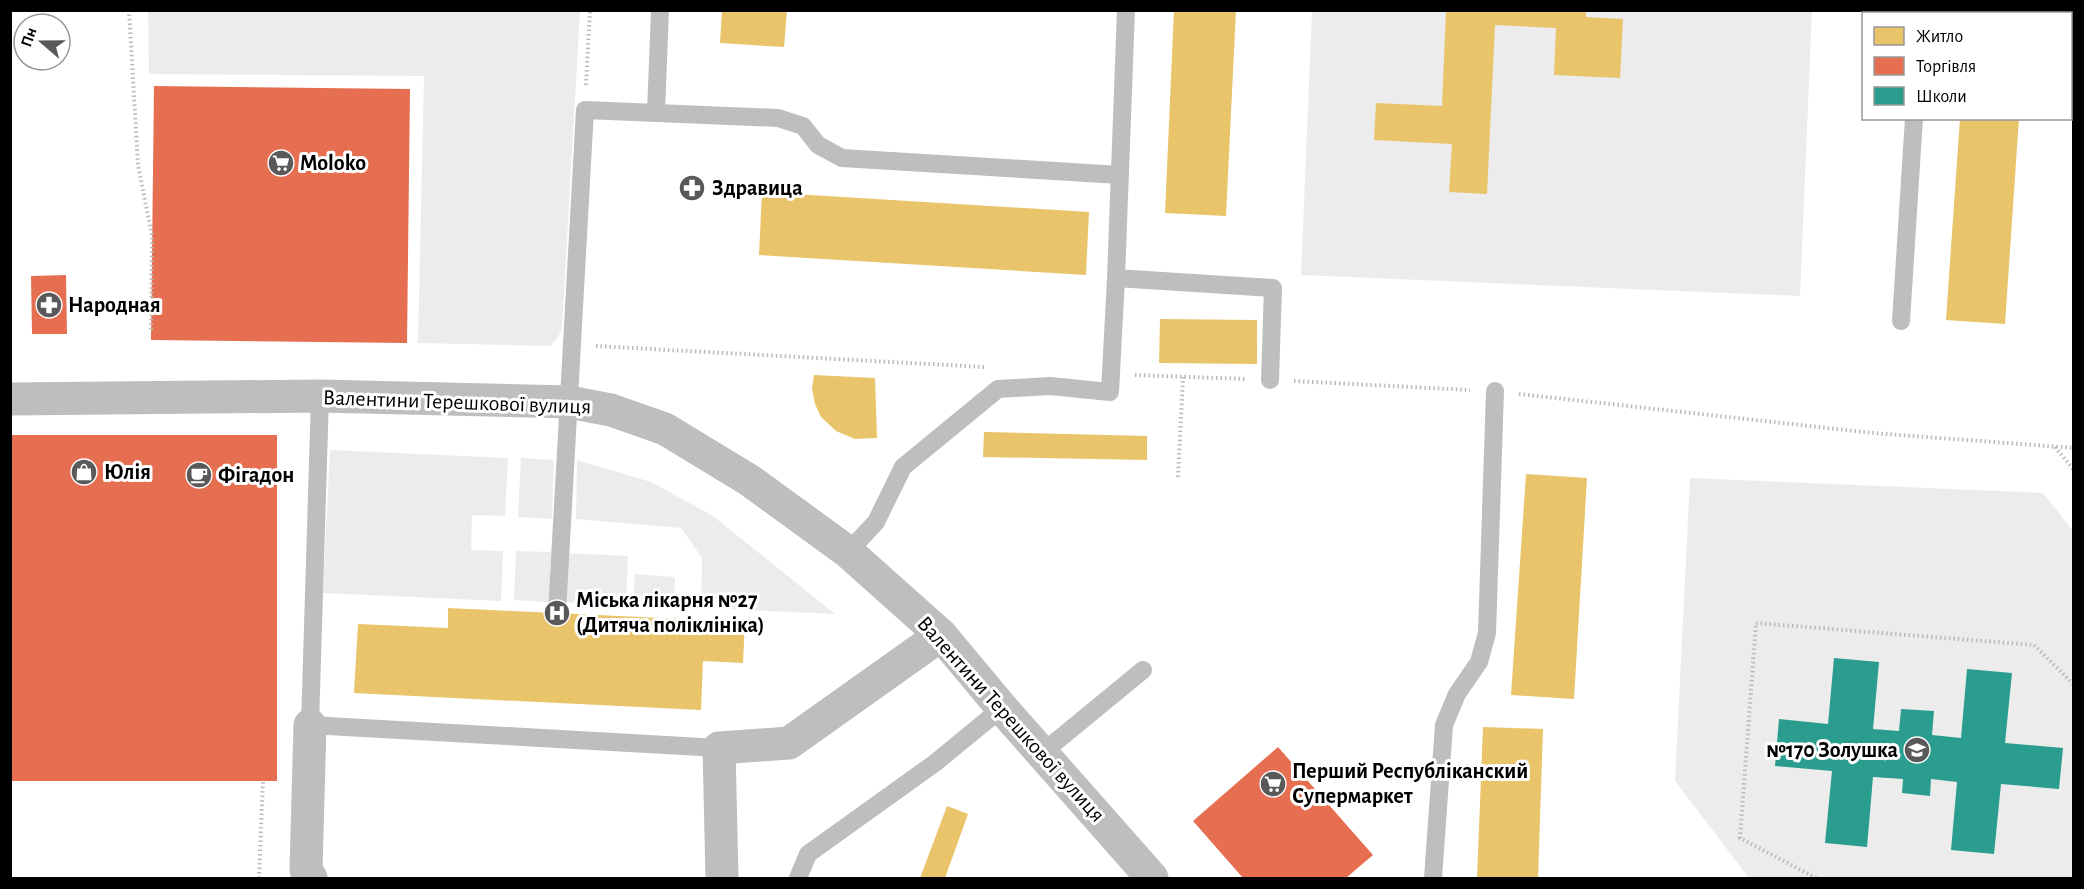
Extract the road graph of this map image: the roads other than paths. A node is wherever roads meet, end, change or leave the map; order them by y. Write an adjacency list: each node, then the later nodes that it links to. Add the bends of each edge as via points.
1 (660, 10): 3 (lane)
2 (1126, 10): 5 (lane)
3 (656, 112): 5 (lane, via 778,118 803,126 818,145 842,158); 12 (lane, via 585,110)
4 (1914, 120): 7 (lane)
5 (1120, 175): 6 (lane)
6 (1116, 278): 8 (lane, via 1273,288); 13 (lane, via 1110,392 1050,386 998,389 903,467 876,522)
7 (1901, 321)
8 (1270, 380)
9 (1495, 391): 25 (lane, via 1487,633 1479,662 1457,694 1444,725)
10 (320, 396): 11 (street, Валентини Терешкової вулиця); 12 (street, Валентини Терешкової вулиця); 18 (lane)
11 (10, 399)
12 (568, 402): 13 (street, Валентини Терешкової вулиця, via 610,410 665,429 749,480); 14 (lane)
13 (848, 552): 15 (street, Валентини Терешкової вулиця)
14 (557, 613)
15 (941, 635): 17 (street, Валентини Терешкової вулиця); 19 (street, via 789,743)
16 (1143, 670): 20 (lane)
17 (1002, 708): 20 (street, Валентини Терешкової вулиця); 23 (lane, via 935,764 808,854)
18 (310, 725): 19 (lane); 21 (street, via 306,870)
19 (719, 748): 22 (street)
20 (1042, 753): 24 (street, Валентини Терешкової вулиця)
21 (311, 879)
22 (722, 879)
23 (798, 879)
24 (1152, 879)
25 (1433, 879)

